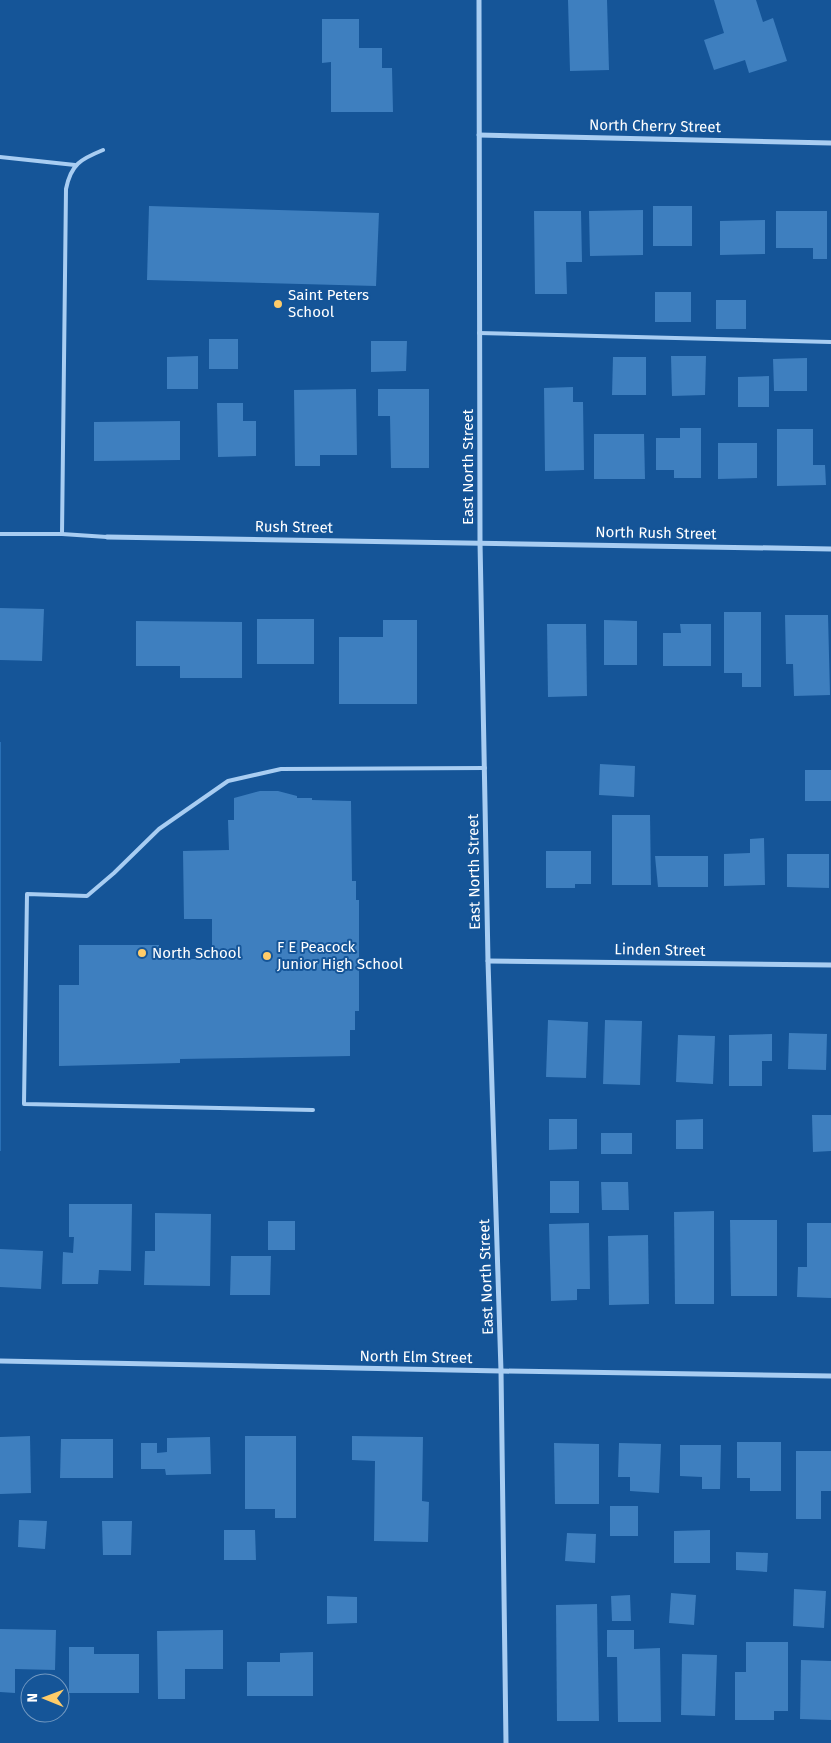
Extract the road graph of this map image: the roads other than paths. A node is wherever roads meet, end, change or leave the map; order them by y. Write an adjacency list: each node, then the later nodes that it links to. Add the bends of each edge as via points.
1 (479, 0): 2 (street, East North Street)
2 (479, 135): 3 (street, North Cherry Street); 7 (street, East North Street)
3 (831, 142)
4 (103, 150): 6 (lane)
5 (0, 157): 6 (lane)
6 (75, 165): 10 (lane, via 66,190)
7 (480, 333): 8 (lane); 12 (street, East North Street)
8 (831, 342)
9 (0, 534): 10 (lane)
10 (62, 534): 11 (lane)
11 (107, 537): 12 (street, Rush Street)
12 (480, 542): 13 (street, North Rush Street); 14 (street, East North Street)
13 (831, 549)
14 (485, 768): 15 (street, East North Street); 17 (lane, via 281,769 228,781 159,829 87,896 28,894 24,1104)
15 (488, 961): 16 (street, Linden Street); 19 (street, East North Street)
16 (831, 965)
17 (313, 1110)
18 (0, 1361): 19 (street, North Elm Street)
19 (501, 1371): 20 (street, North Elm Street); 21 (street, East North Street)
20 (831, 1376)
21 (506, 1743)

